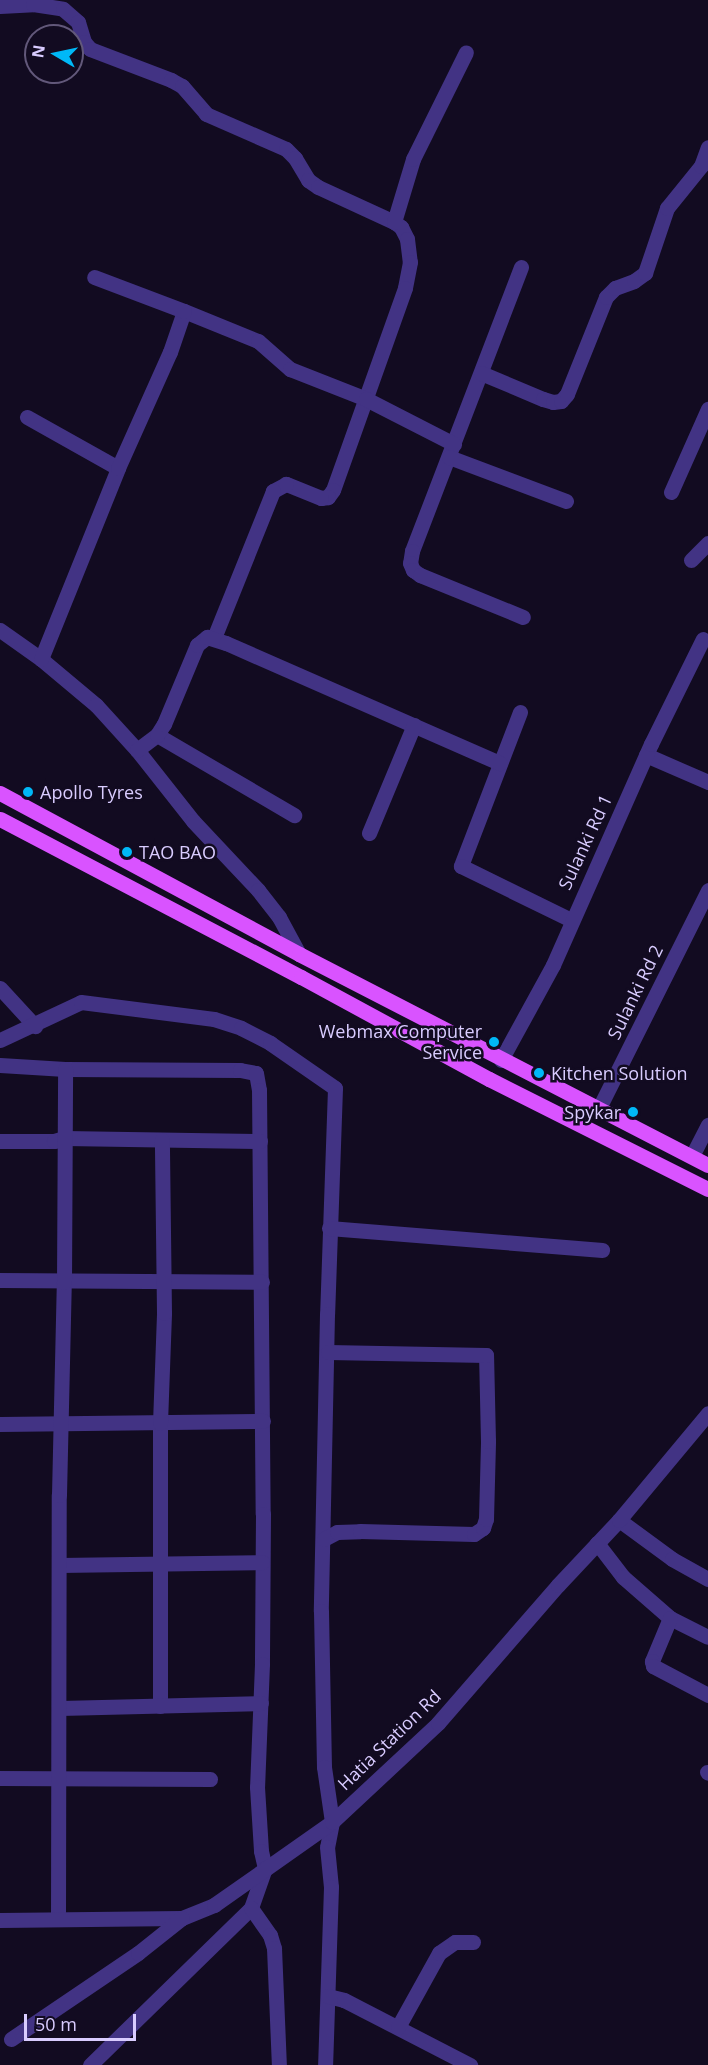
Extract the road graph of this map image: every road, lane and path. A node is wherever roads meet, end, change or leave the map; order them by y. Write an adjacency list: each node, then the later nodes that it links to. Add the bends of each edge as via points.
1 (0, 6): 4 (street, via 33,4 63,9 78,22 90,49 182,86 206,114 286,149 308,180 318,187)
2 (466, 52): 4 (street, via 413,159)
3 (708, 147): 8 (street, via 701,166 667,208 645,273 606,297 561,401 543,399)
4 (394, 222): 9 (street, via 407,239 410,262 405,288)
5 (521, 267): 8 (street)
6 (94, 277): 7 (street)
7 (184, 311): 9 (street, via 258,341 290,369); 14 (street)
8 (481, 373): 13 (street)
9 (366, 399): 13 (street); 21 (street, via 328,497 314,496 286,484 273,491)
10 (708, 409): 12 (street)
11 (27, 417): 14 (street)
12 (705, 425): 15 (street)
13 (451, 450): 16 (street); 19 (street, via 412,551 412,570)
14 (118, 468): 23 (street)
15 (671, 492)
16 (566, 501)
17 (708, 543): 18 (street)
18 (691, 560)
19 (523, 617)
20 (0, 630): 23 (street)
21 (214, 638): 25 (street); 26 (street, via 207,637 197,645)
22 (703, 639): 28 (street, Sulanki Rd 1)
23 (40, 659): 27 (street, via 96,705)
24 (520, 712): 29 (street)
25 (414, 725): 29 (street); 34 (street)
26 (157, 735): 27 (street); 32 (street)
27 (137, 750): 37 (street, via 193,821 258,890 279,917)
28 (646, 755): 30 (street); 36 (street, Sulanki Rd 1)
29 (500, 763): 36 (street, via 461,866)
30 (708, 782)
31 (0, 793): 37 (main road)
32 (294, 815)
33 (0, 819): 52 (main road, via 508,1089)
34 (369, 833)
35 (708, 891): 44 (street, Sulanki Rd 2)
36 (571, 920): 41 (street, Sulanki Rd 1, via 553,965)
37 (299, 954): 41 (main road)
38 (0, 988): 39 (street)
39 (35, 1026): 40 (street); 53 (street, via 81,1002 214,1019 270,1043 335,1088)
40 (0, 1040)
41 (501, 1060): 44 (main road)
42 (0, 1065): 43 (street)
43 (64, 1069): 46 (street); 49 (street, via 256,1073)
44 (598, 1110): 50 (main road)
45 (708, 1125): 50 (street)
46 (64, 1138): 47 (street); 48 (street); 56 (street)
47 (162, 1140): 49 (street); 58 (street)
48 (0, 1141)
49 (260, 1141): 57 (street)
50 (692, 1156): 51 (main road)
51 (708, 1165)
52 (708, 1189)
53 (329, 1228): 54 (street); 59 (street)
54 (602, 1250)
55 (0, 1280): 56 (street)
56 (64, 1282): 58 (street); 64 (street)
57 (262, 1282): 58 (street); 61 (street)
58 (163, 1283): 62 (street)
59 (328, 1352): 66 (street); 66 (street, via 486,1355 488,1441 486,1519 483,1528 474,1534 360,1531 337,1532)
60 (708, 1413): 65 (street, Hatia Station Rd)
61 (263, 1421): 62 (street); 68 (street)
62 (160, 1423): 64 (street); 69 (street)
63 (0, 1424): 64 (street)
64 (60, 1425): 70 (street)
65 (619, 1520): 67 (street, Hatia Station Rd); 71 (street, via 664,1554)
66 (324, 1539): 81 (street, via 324,1767)
67 (597, 1543): 72 (street, via 623,1577); 81 (street, Hatia Station Rd, via 438,1723)
68 (262, 1562): 69 (street); 75 (street)
69 (161, 1563): 70 (street); 76 (street)
70 (59, 1565): 77 (street)
71 (708, 1579)
72 (670, 1618): 73 (street); 74 (street, via 652,1666)
73 (708, 1637)
74 (708, 1695)
75 (261, 1703): 76 (street); 82 (street, via 258,1820)
76 (160, 1706): 77 (street)
77 (60, 1708): 78 (street)
78 (60, 1777): 79 (street); 80 (street); 85 (street)
79 (0, 1778)
80 (210, 1779)
81 (332, 1822): 82 (street, Hatia Station Rd); 88 (street, via 327,1847 331,1887)
82 (265, 1868): 83 (street); 84 (street, Hatia Station Rd, via 214,1905)
83 (250, 1908): 91 (street); 92 (street, via 270,1935 274,1948)
84 (182, 1918): 85 (street, Hatia Station Rd); 90 (street, via 138,1953)
85 (58, 1919): 86 (street, Hatia Station Rd)
86 (0, 1920)
87 (473, 1942): 89 (street, via 455,1942 440,1953)
88 (328, 1996): 89 (street); 93 (street)
89 (398, 2027): 94 (street)
90 (10, 2039)
91 (90, 2065)
92 (279, 2065)
93 (325, 2065)
94 (470, 2065)

